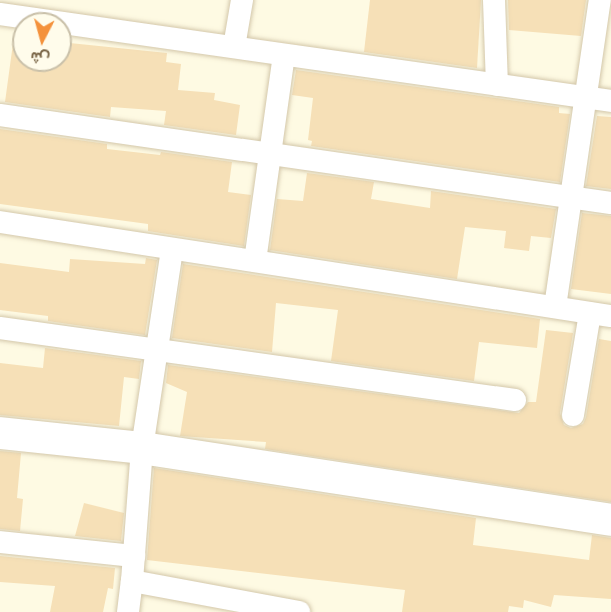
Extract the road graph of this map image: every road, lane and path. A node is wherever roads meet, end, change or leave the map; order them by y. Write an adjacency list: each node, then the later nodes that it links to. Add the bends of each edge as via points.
1 (242, 0): 5 (street)
2 (494, 0): 7 (street)
3 (600, 0): 8 (street)
4 (0, 14): 5 (street)
5 (234, 47): 6 (street)
6 (284, 55): 7 (street); 11 (street)
7 (497, 85): 8 (street)
8 (586, 98): 9 (street); 12 (street)
9 (611, 101)
10 (0, 115): 11 (street)
11 (270, 152): 12 (street); 16 (street)
12 (571, 197): 13 (street); 17 (street)
13 (611, 203)
14 (0, 222): 15 (street)
15 (172, 249): 16 (street); 20 (street)
16 (255, 261): 17 (street)
17 (555, 308): 18 (street)
18 (600, 314): 22 (street)
19 (0, 328): 20 (street)
20 (159, 350): 21 (street); 24 (street)
21 (515, 400)
22 (573, 415)
23 (0, 433): 24 (street)
24 (142, 448): 25 (street); 27 (street)
25 (611, 520)
26 (0, 542): 27 (street)
27 (134, 556): 28 (street)
28 (132, 581): 29 (street); 30 (street)
29 (128, 612)
30 (299, 612)

